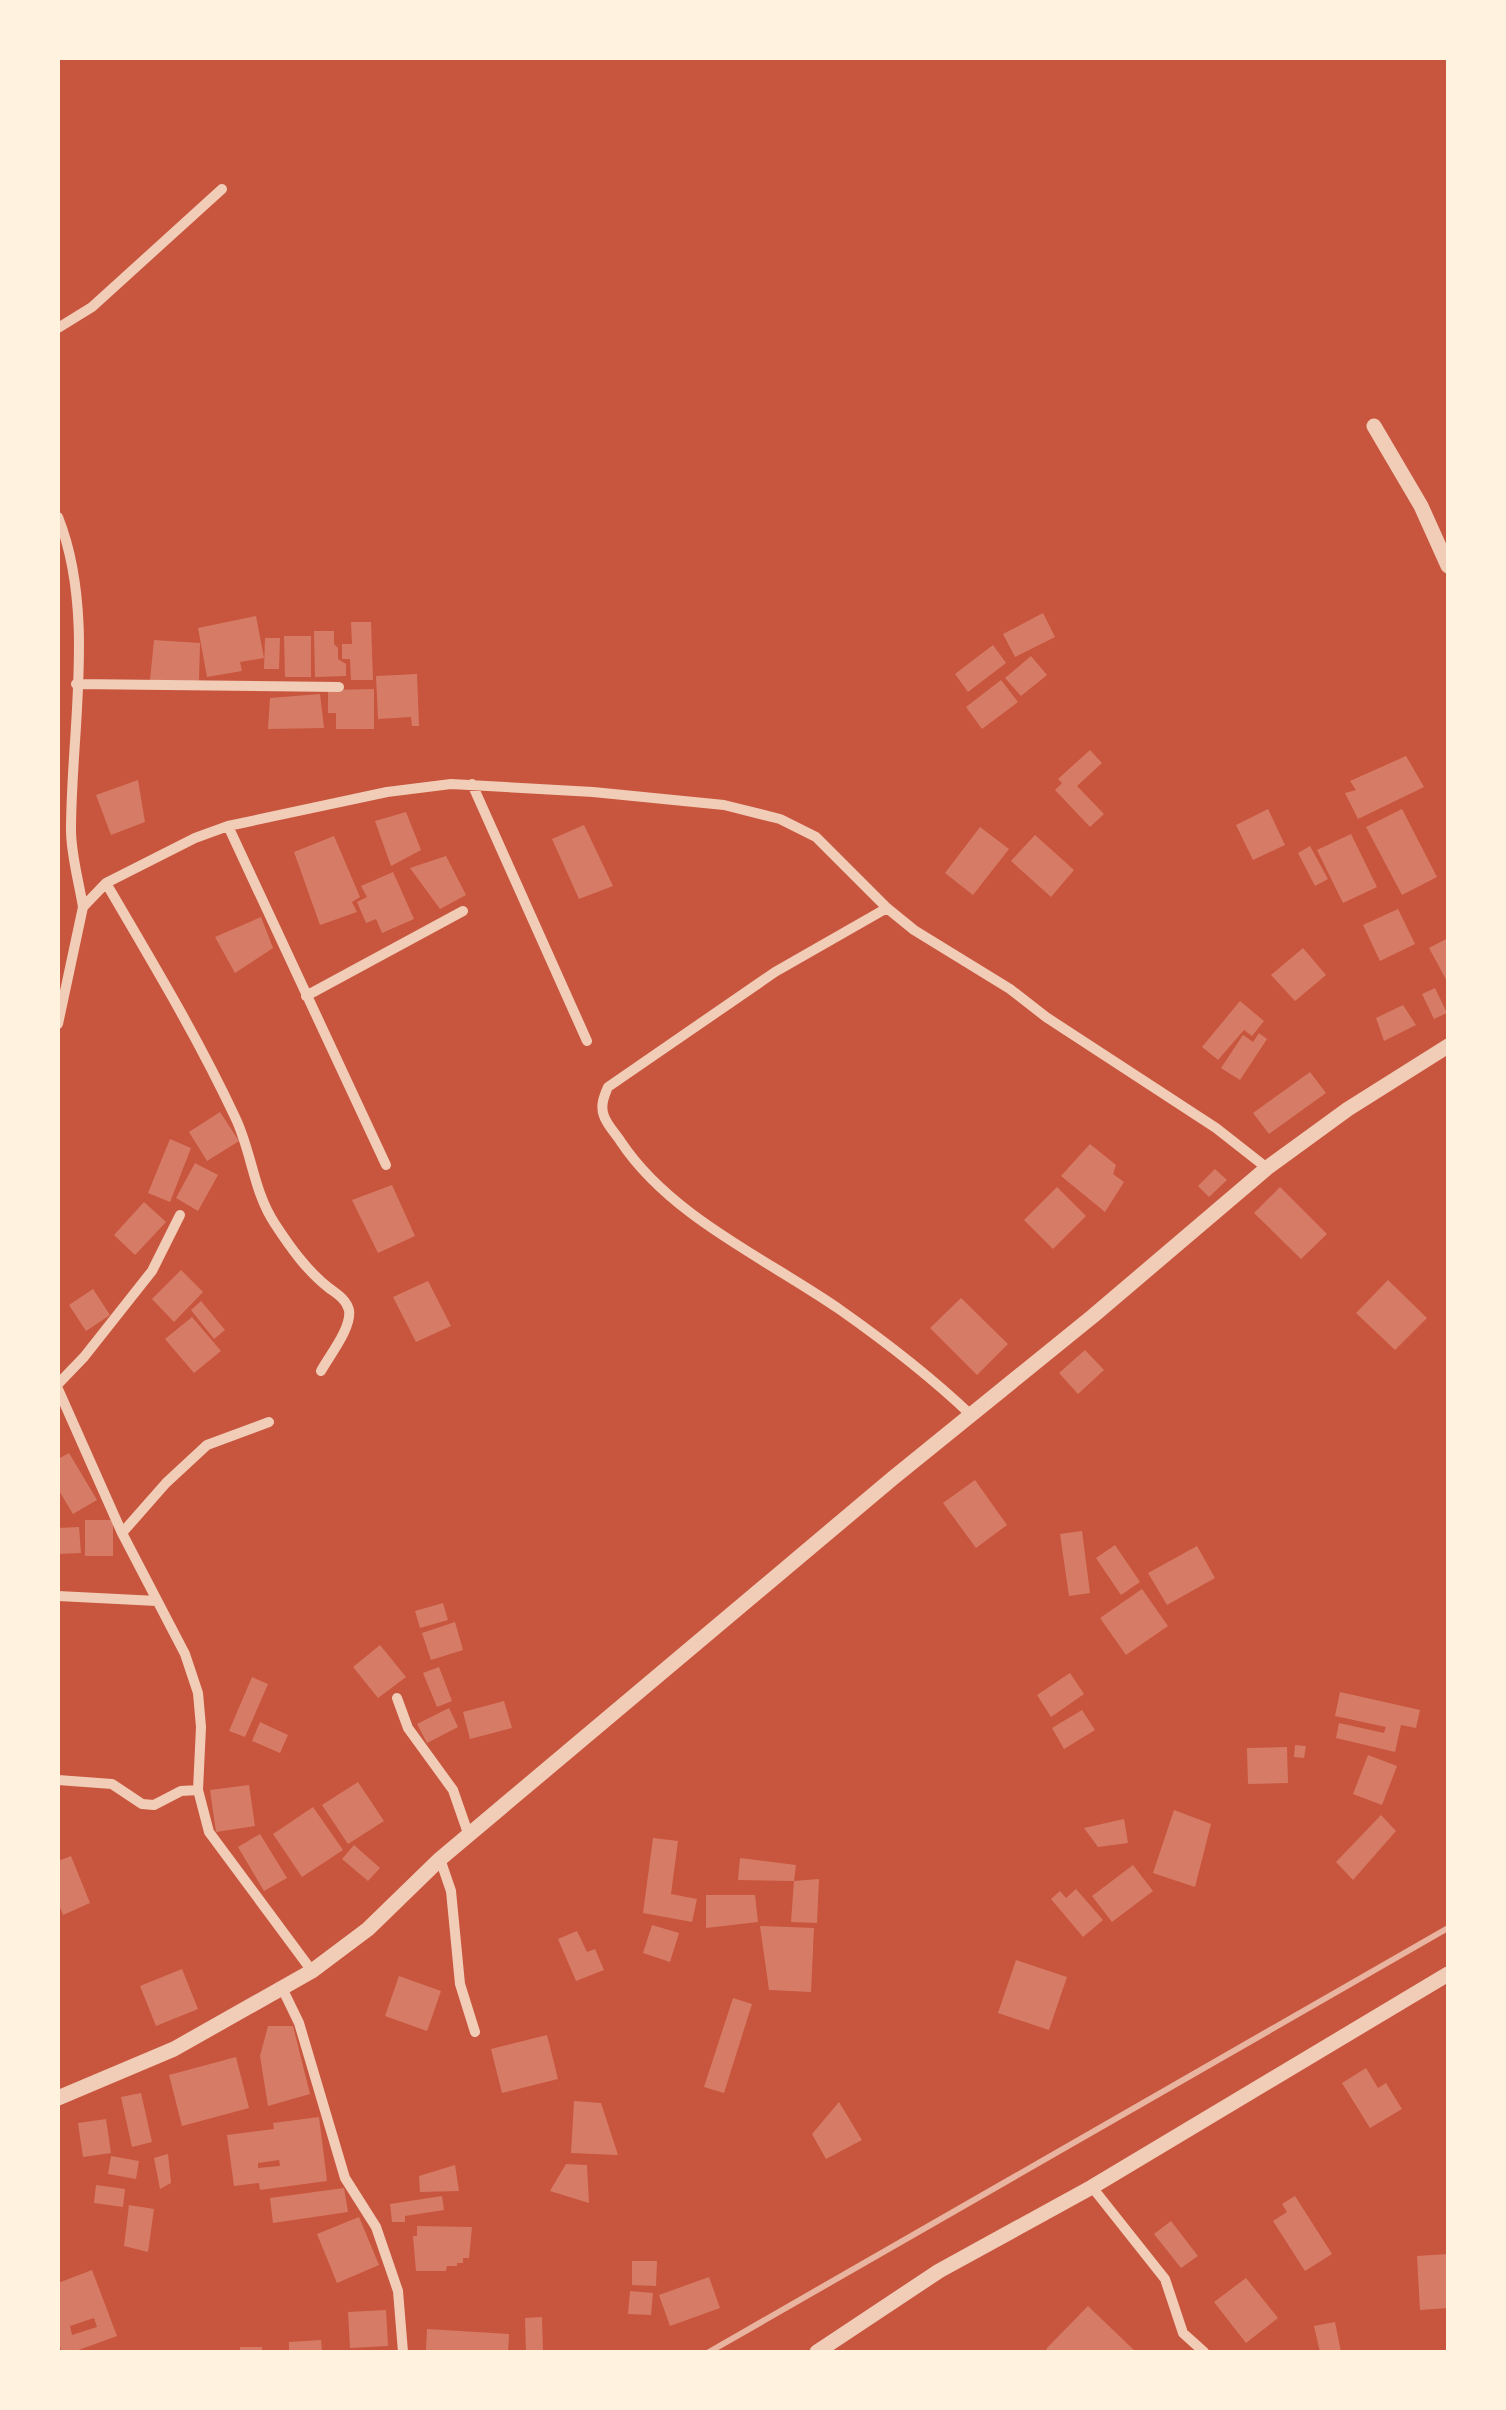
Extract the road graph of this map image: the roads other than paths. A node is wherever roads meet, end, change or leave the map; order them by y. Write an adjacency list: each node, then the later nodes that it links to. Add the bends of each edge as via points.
1 (222, 188): 2 (street, via 92,307)
2 (58, 328)
3 (1374, 426): 5 (street)
4 (58, 517): 6 (street, via 74,570)
5 (1448, 566)
6 (76, 684): 7 (street); 11 (street, via 71,835)
7 (338, 687)
8 (472, 784): 9 (street, via 387,792); 12 (street, via 724,805 780,819 816,838); 16 (street)
9 (228, 826): 10 (street); 14 (street)
10 (106, 883): 11 (street); 21 (street, via 209,1060 269,1215 291,1249 344,1298 348,1322)
11 (83, 907): 15 (street)
12 (887, 908): 19 (street); 23 (street, via 775,972 608,1086 604,1117 662,1190 837,1308)
13 (463, 911): 14 (street)
14 (306, 996): 18 (street)
15 (58, 1024)
16 (586, 1042)
17 (1448, 1046): 19 (street)
18 (386, 1165)
19 (1267, 1168): 23 (street)
20 (180, 1215): 22 (street, via 152,1271)
21 (320, 1372)
22 (58, 1386): 25 (street)
23 (971, 1415): 31 (street)
24 (269, 1422): 25 (street, via 207,1445)
25 (122, 1533): 27 (street)
26 (58, 1596): 27 (street)
27 (157, 1601): 30 (street, via 198,1693)
28 (397, 1698): 31 (street, via 408,1728 452,1790)
29 (58, 1780): 30 (street, via 112,1784 154,1805)
30 (198, 1790): 33 (street, via 209,1832)
31 (468, 1836): 32 (street)
32 (440, 1859): 33 (street); 36 (street, via 451,1891 460,1984)
33 (312, 1972): 35 (street)
34 (1448, 1974): 38 (street)
35 (283, 1990): 37 (street, via 174,2050); 39 (street, via 346,2178 376,2227 398,2291)
36 (475, 2032)
37 (58, 2098)
38 (1092, 2187): 40 (street, via 939,2271); 41 (street, via 1164,2279 1183,2333)
39 (403, 2352)
40 (818, 2352)
41 (1204, 2352)

